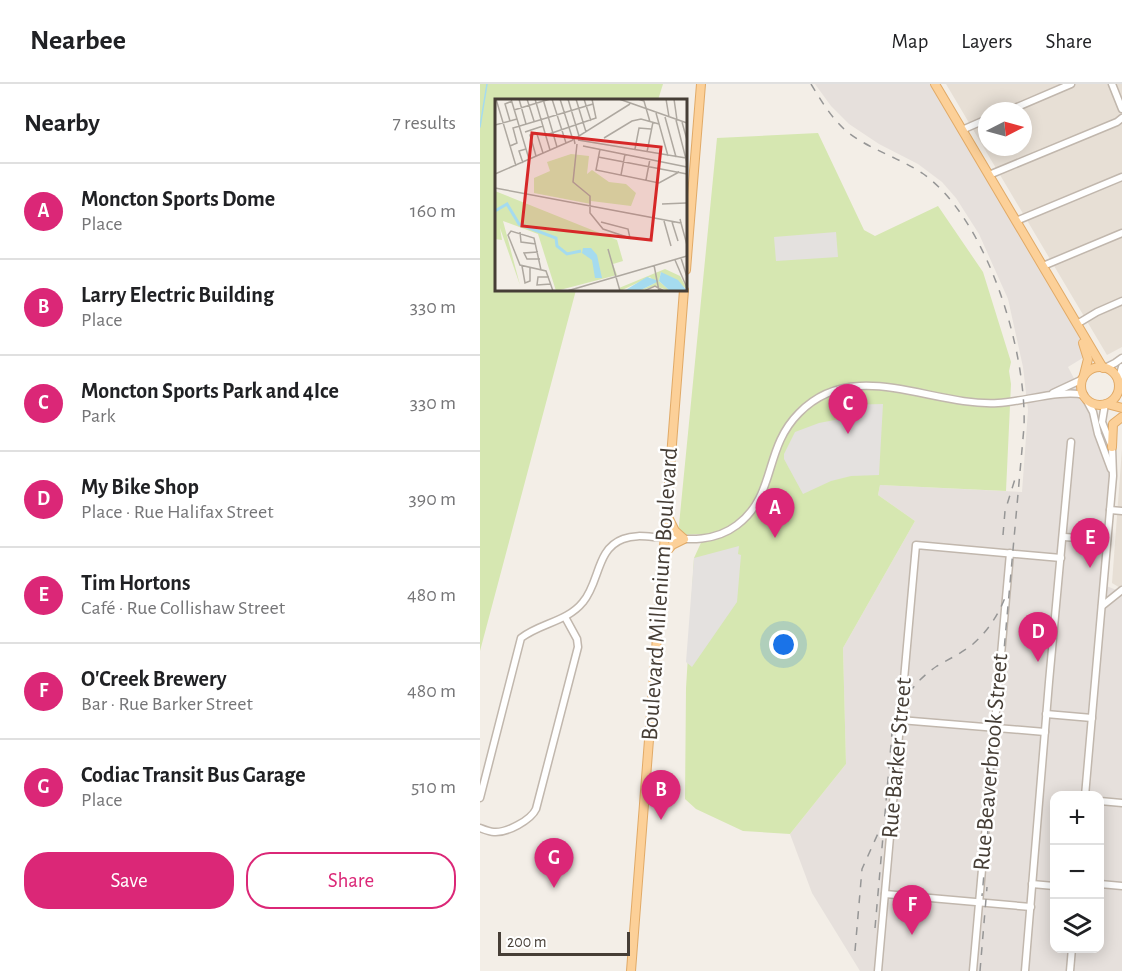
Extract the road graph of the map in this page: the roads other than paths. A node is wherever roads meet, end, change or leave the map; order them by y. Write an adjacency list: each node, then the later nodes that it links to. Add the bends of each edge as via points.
1 (701, 84): 14 (main road)
2 (1071, 84): 5 (street)
3 (1112, 84): 6 (street)
4 (937, 85): 9 (main road)
5 (1029, 102)
6 (1122, 109)
7 (1122, 118): 10 (street)
8 (978, 123): 9 (street)
9 (962, 130): 10 (main road)
10 (989, 176): 12 (main road)
11 (1121, 179): 12 (street)
12 (1016, 221): 15 (main road)
13 (1122, 233): 15 (street)
14 (687, 258)
15 (1043, 266): 18 (main road)
16 (684, 291): 35 (main road, Boulevard Millenium Boulevard)
17 (1122, 300): 18 (street)
18 (1077, 324): 20 (main road); 22 (main road, via 1088,355)
19 (1122, 357): 20 (street)
20 (1104, 368): 22 (main road, via 1094,369); 23 (main road, via 1113,373)
21 (1122, 368): 23 (street)
22 (1083, 377): 24 (main road); 26 (street)
23 (1118, 384): 25 (main road); 27 (main road, via 1116,395)
24 (1085, 397): 26 (street, via 1067,393); 27 (main road, via 1093,404); 32 (street)
25 (1122, 397)
26 (1041, 398): 38 (street, via 979,403 873,385 841,387 816,399 784,430 755,508 723,534)
27 (1106, 404): 28 (main road); 31 (street, via 1102,422)
28 (1122, 408)
29 (1122, 417): 31 (main road, via 1113,424)
30 (1071, 442): 36 (street)
31 (1112, 447): 32 (street)
32 (1113, 476): 33 (street)
33 (1110, 510): 34 (street); 39 (street)
34 (1122, 511)
35 (666, 512): 37 (main road, Boulevard Millenium Boulevard); 38 (main road, via 675,531)
36 (1064, 537): 39 (street); 42 (street)
37 (664, 538): 38 (street); 41 (main road, Boulevard Millenium Boulevard); 45 (street, via 628,537 612,545 601,560 584,601)
38 (684, 539): 41 (main road)
39 (1107, 540): 44 (street)
40 (1010, 553): 42 (street); 48 (street, Rue Barker Street, via 916,544); 49 (street, Rue Beaverbrook Street)
41 (662, 557): 64 (main road, Boulevard Millenium Boulevard)
42 (1061, 558): 46 (street)
43 (1122, 590): 44 (street)
44 (1102, 606): 47 (street)
45 (566, 617): 52 (street, via 528,632 519,642); 55 (street, via 578,648 536,809 524,822 499,832)
46 (1046, 714): 47 (street); 50 (street)
47 (1092, 718): 51 (street)
48 (900, 720): 49 (street); 60 (street, Rue Barker Street)
49 (993, 729): 50 (street); 61 (street, Rue Beaverbrook Street)
50 (1045, 732): 56 (street)
51 (1085, 791)
52 (480, 798)
53 (1104, 801): 54 (street)
54 (1122, 803)
55 (480, 828)
56 (1032, 884): 58 (street); 62 (street)
57 (1104, 884): 59 (street)
58 (1050, 886)
59 (1122, 886)
60 (885, 894): 61 (street); 65 (street, Rue Barker Street)
61 (978, 903): 62 (street); 66 (street, Rue Beaverbrook Street)
62 (1030, 908): 67 (street)
63 (1072, 953): 68 (street)
64 (631, 971)
65 (878, 971)
66 (973, 971)
67 (1025, 971)
68 (1070, 971)

